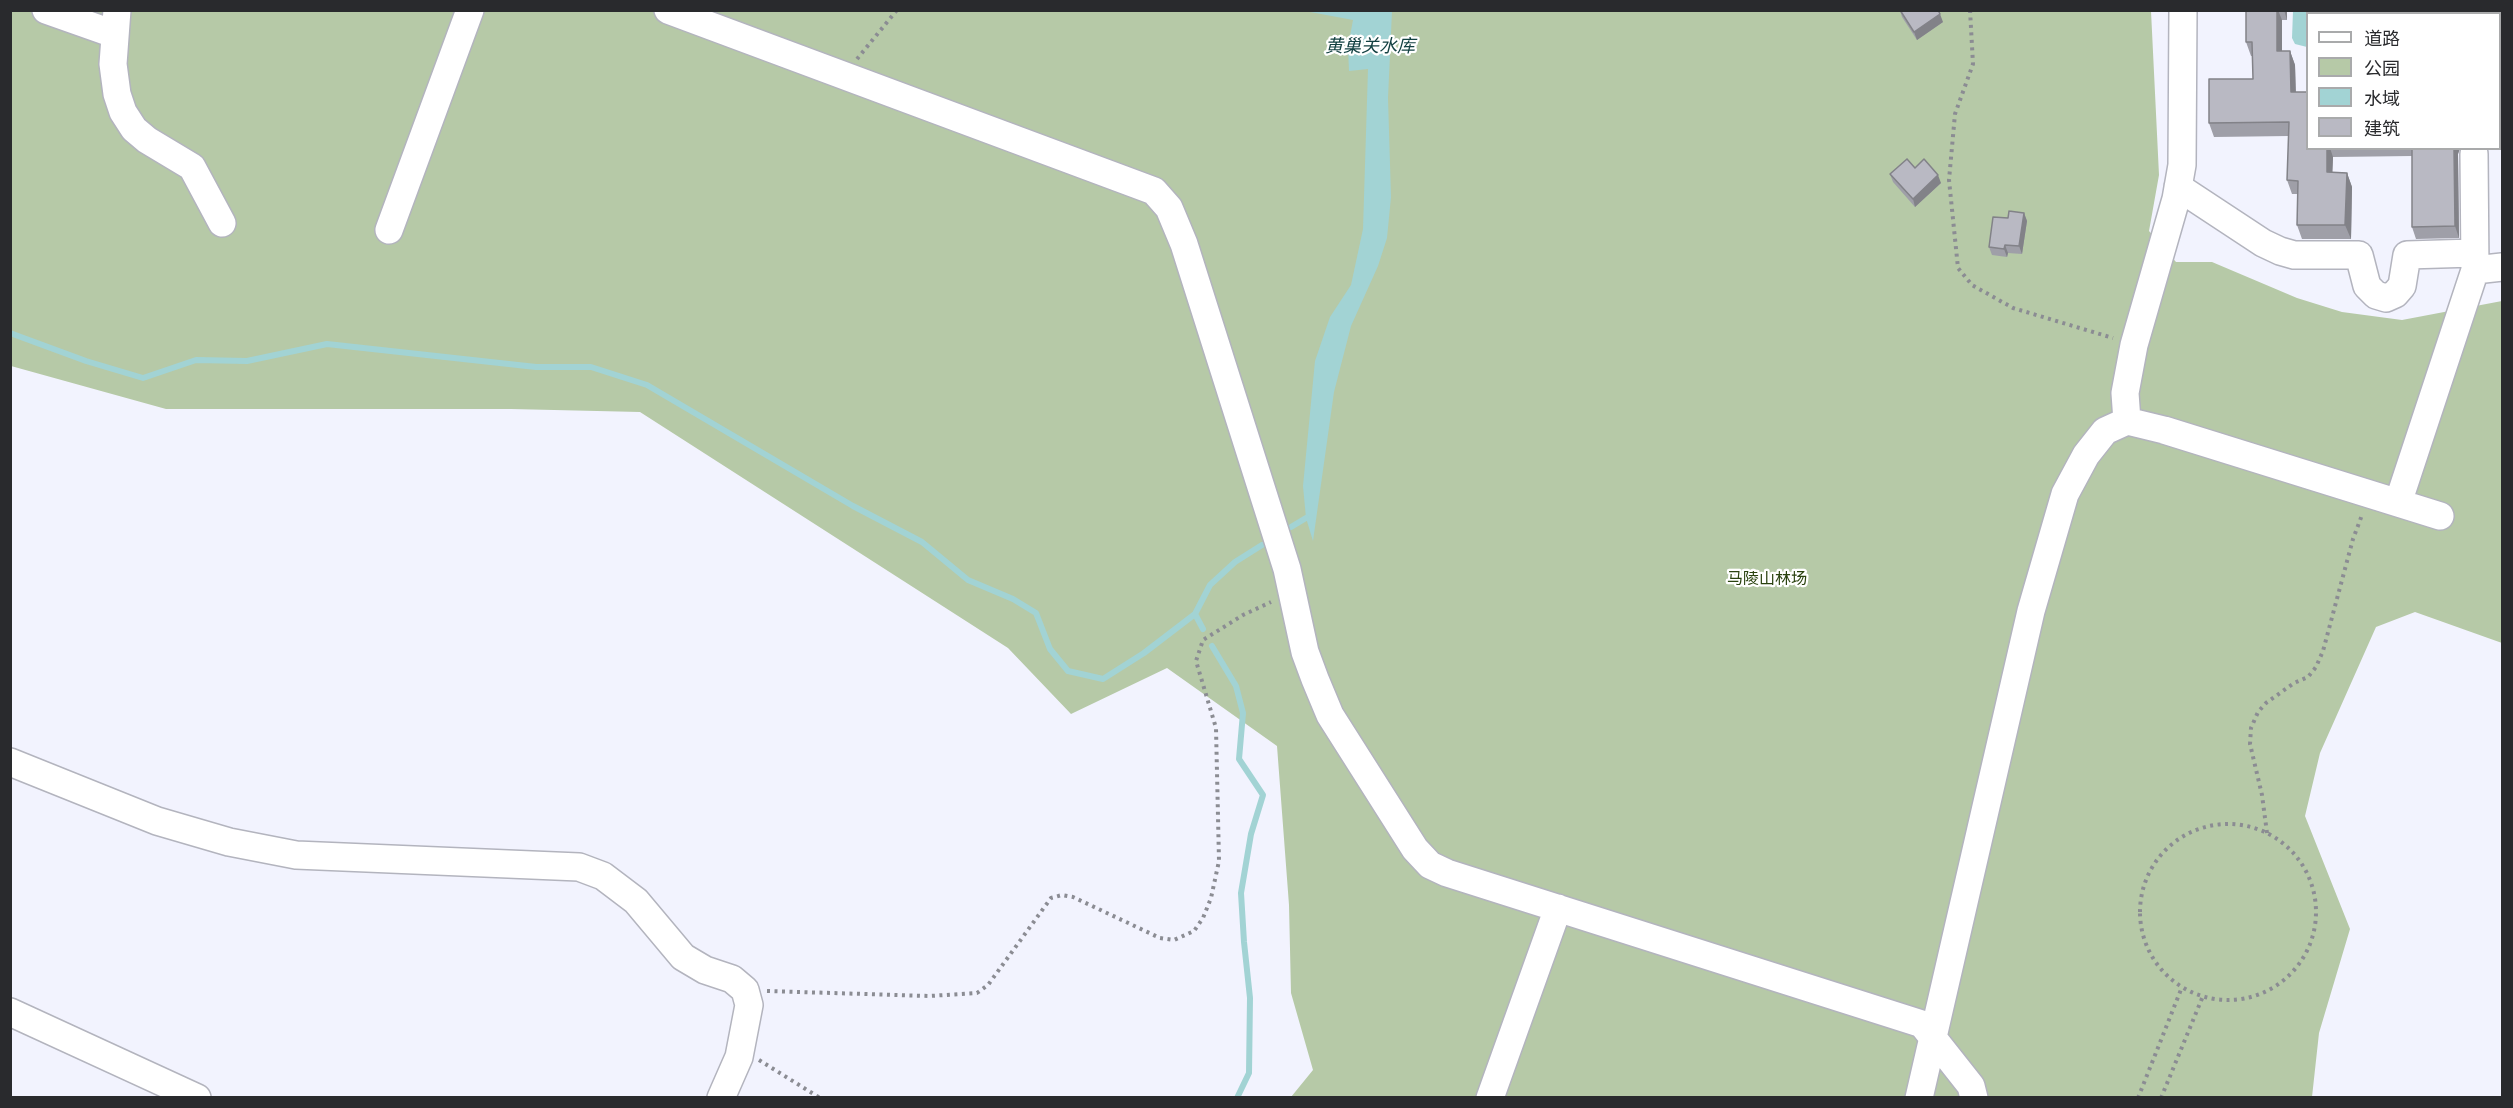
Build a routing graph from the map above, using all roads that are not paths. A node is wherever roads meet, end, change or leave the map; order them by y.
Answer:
1 (46, 10) edge
2 (470, 10) edge
3 (668, 10) edge
4 (2183, 10) edge
5 (116, 22) edge
6 (2474, 154) dead end
7 (2178, 187) junction
8 (222, 223) dead end
9 (389, 230) dead end
10 (2475, 262) junction
11 (2502, 267) edge
12 (2127, 422) junction
13 (2391, 500) junction
14 (2440, 516) dead end
15 (10, 762) edge
16 (1558, 908) junction
17 (10, 1012) edge
18 (1933, 1038) junction
19 (197, 1098) edge
20 (721, 1098) edge
21 (1490, 1098) edge
22 (1919, 1098) edge
23 (1974, 1098) edge

1 - 5 street
2 - 9 street
3 - 16 street
4 - 7 street
5 - 8 street
6 - 10 street
7 - 10 street
7 - 12 street
10 - 11 street
10 - 13 street
12 - 13 street
12 - 18 street
13 - 14 street
15 - 20 street
16 - 18 street
16 - 21 street
17 - 19 street
18 - 22 street
18 - 23 street

